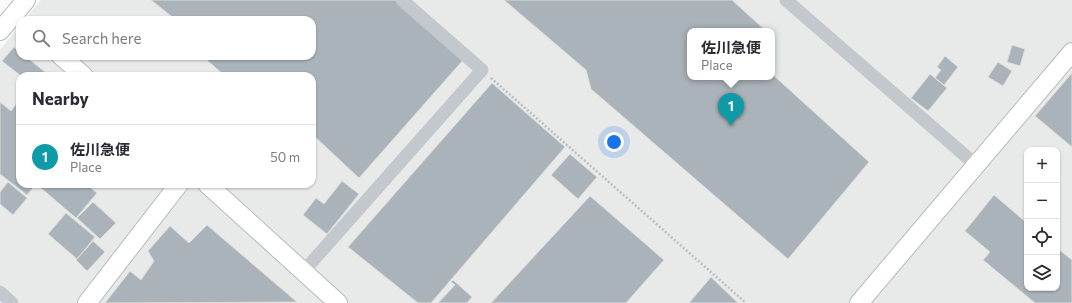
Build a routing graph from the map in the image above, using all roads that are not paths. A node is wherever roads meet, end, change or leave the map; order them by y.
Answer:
1 (26, 0) edge
2 (402, 0) edge
3 (786, 0) edge
4 (18, 16) edge
5 (16, 19) edge
6 (0, 31) edge
7 (1072, 52) edge
8 (66, 60) edge
9 (79, 72) edge
10 (976, 164) junction
11 (176, 188) edge
12 (211, 188) edge
13 (303, 272) junction
14 (0, 292) edge
15 (12, 303) edge
16 (87, 303) edge
17 (338, 303) edge
18 (859, 303) edge

1 - 4 street
2 - 13 street
3 - 10 street
5 - 6 street
7 - 10 street
8 - 9 street
10 - 18 street
11 - 16 street
12 - 13 street
13 - 17 street
14 - 15 street

